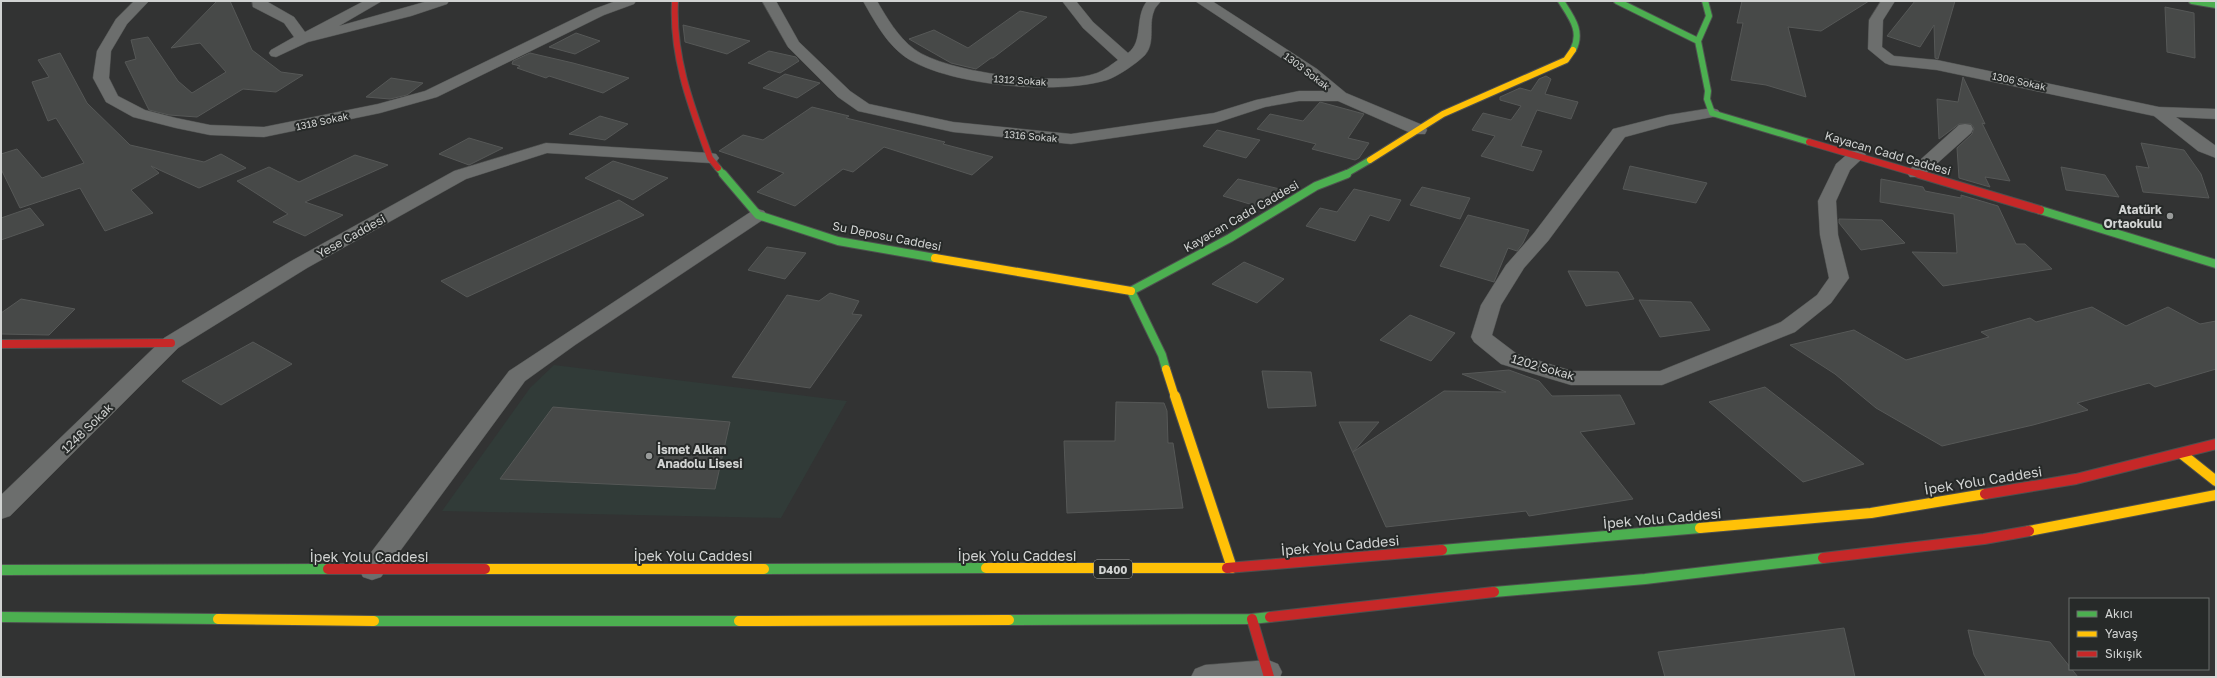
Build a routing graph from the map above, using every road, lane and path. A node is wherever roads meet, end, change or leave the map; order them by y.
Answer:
1 (142, 1) edge
2 (259, 1) edge
3 (375, 1) edge
4 (442, 1) edge
5 (629, 1) edge
6 (675, 1) edge
7 (769, 1) edge
8 (870, 1) edge
9 (1069, 1) edge
10 (1154, 1) edge
11 (1202, 1) edge
12 (1561, 1) edge
13 (1616, 1) edge
14 (1704, 1) edge
15 (1888, 1) edge
16 (2192, 1) edge
17 (2216, 5) edge
18 (303, 39) junction
19 (1698, 41) junction
20 (276, 53) dead end
21 (1127, 60) junction
22 (1340, 96) junction
23 (2159, 112) junction
24 (1712, 113) junction
25 (2216, 114) edge
26 (1965, 128) dead end
27 (1418, 130) junction
28 (2216, 153) edge
29 (1858, 155) junction
30 (710, 158) junction
31 (1916, 173) junction
32 (758, 215) junction
33 (2216, 264) edge
34 (1130, 291) junction
35 (171, 343) junction
36 (1, 344) edge
37 (2216, 444) edge
38 (2182, 454) junction
39 (2216, 481) edge
40 (2216, 495) edge
41 (1, 510) edge
42 (1232, 568) junction
43 (1, 570) edge
44 (372, 570) junction
45 (1, 617) edge
46 (1252, 620) junction
47 (1269, 674) edge
48 (1206, 677) edge

1 - 5 street, 1318 Sokak
2 - 18 street
3 - 18 street
4 - 18 street
6 - 30 main road
7 - 22 street, 1316 Sokak
8 - 21 street, 1312 Sokak
9 - 21 street
10 - 21 street, 1312 Sokak
11 - 22 street, 1303 Sokak
12 - 27 main road, Kayacan Cadd Caddesi
13 - 19 main road
14 - 19 main road
15 - 23 street, 1306 Sokak
16 - 17 main road
18 - 20 street
19 - 24 main road
22 - 27 street, 1303 Sokak
23 - 25 street, 1306 Sokak
23 - 28 street
24 - 29 main road, Kayacan Cadd Caddesi
24 - 29 street, 1202 Sokak
26 - 31 street
27 - 34 main road, Kayacan Cadd Caddesi
29 - 31 main road, Kayacan Cadd Caddesi
30 - 32 main road
30 - 35 street, Yese Caddesi
31 - 33 main road, Kayacan Cadd Caddesi
32 - 34 main road, Su Deposu Caddesi
32 - 44 street
34 - 42 main road
35 - 36 main road
35 - 41 street, 1248 Sokak
37 - 38 main road, İpek Yolu Caddesi / D400
38 - 39 main road
38 - 42 main road, İpek Yolu Caddesi / D400
40 - 46 main road
42 - 44 main road, İpek Yolu Caddesi / D400
43 - 44 main road, İpek Yolu Caddesi / D400
45 - 46 main road
46 - 47 main road
47 - 48 street

